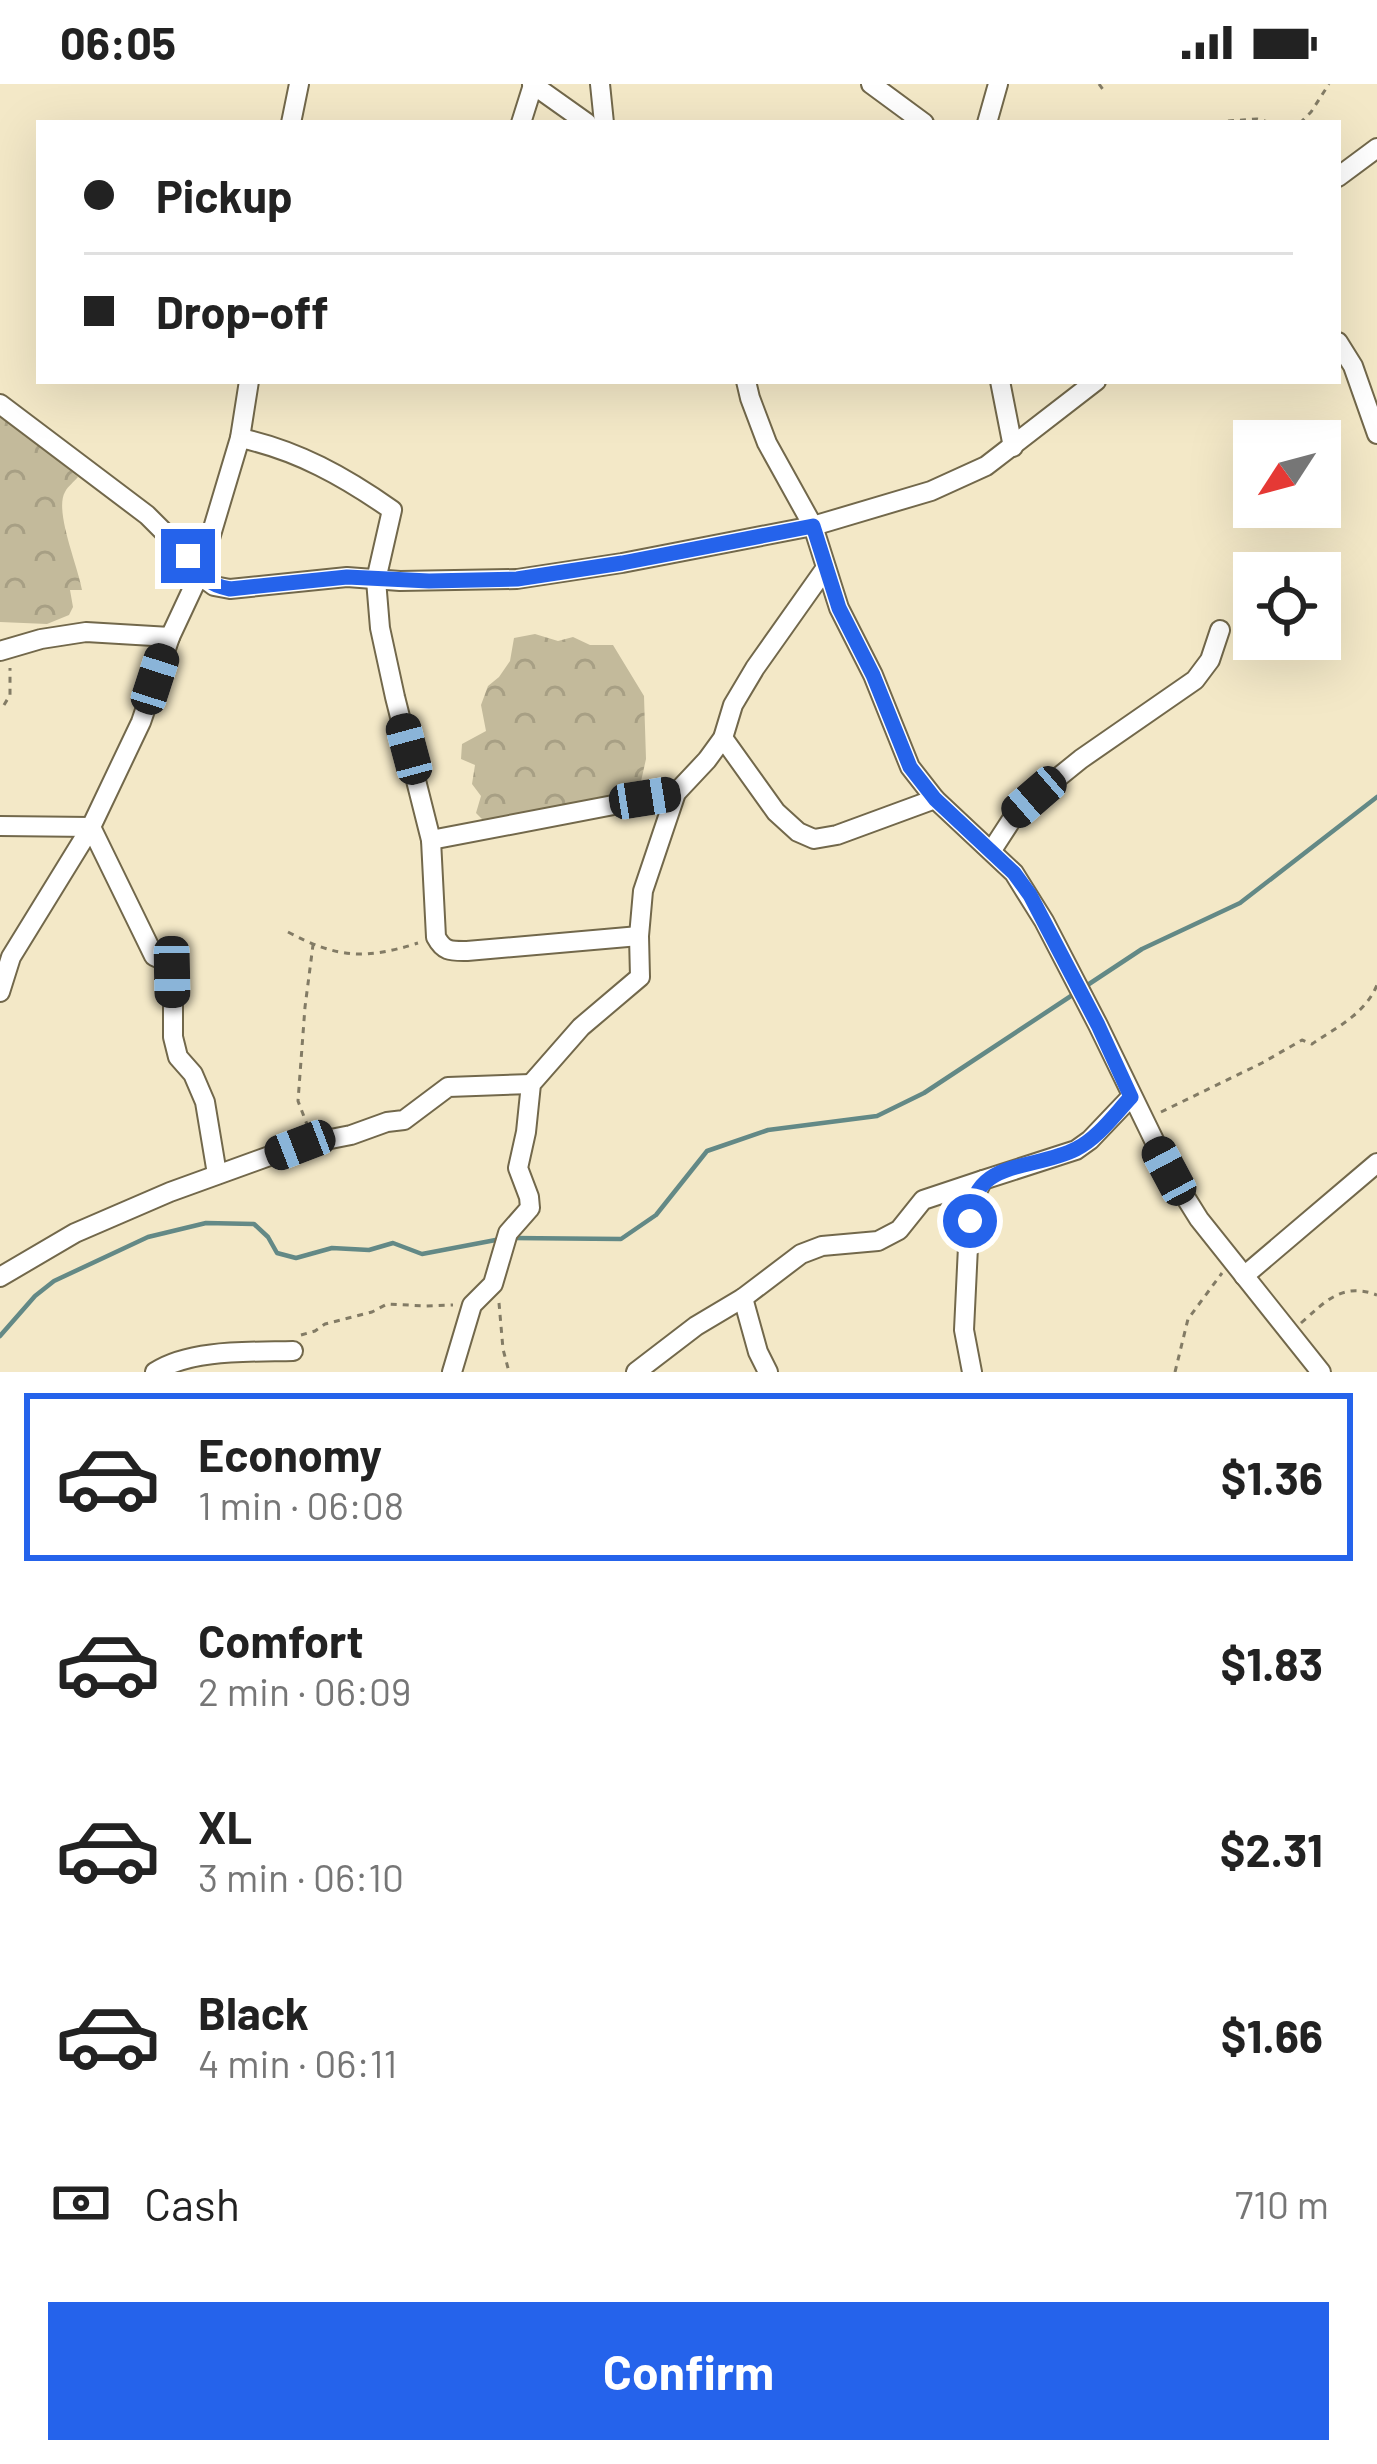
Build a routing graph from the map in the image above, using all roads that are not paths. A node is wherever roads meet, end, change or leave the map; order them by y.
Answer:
1 (299, 84) edge
2 (533, 84) edge
3 (623, 84) edge
4 (871, 84) edge
5 (998, 84) edge
6 (600, 88) edge
7 (292, 120) edge
8 (522, 120) edge
9 (583, 120) edge
10 (604, 120) edge
11 (920, 120) edge
12 (987, 120) edge
13 (1377, 148) edge
14 (1341, 175) edge
15 (1341, 347) edge
16 (249, 384) edge
17 (747, 384) edge
18 (1001, 384) edge
19 (1092, 384) edge
20 (0, 404) edge
21 (1377, 434) edge
22 (240, 438) junction
23 (1013, 447) junction
24 (813, 526) junction
25 (825, 569) junction
26 (199, 574) junction
27 (376, 580) junction
28 (1220, 630) dead end
29 (170, 637) junction
30 (5, 650) edge
31 (722, 738) junction
32 (676, 793) junction
33 (935, 799) junction
34 (0, 826) edge
35 (91, 827) junction
36 (431, 840) junction
37 (992, 850) junction
38 (639, 936) junction
39 (0, 992) edge
40 (531, 1084) junction
41 (1131, 1097) junction
42 (1377, 1162) edge
43 (217, 1174) junction
44 (983, 1180) junction
45 (1238, 1268) junction
46 (0, 1277) edge
47 (743, 1298) junction
48 (292, 1351) road end
49 (155, 1372) edge
50 (452, 1372) edge
51 (636, 1372) edge
52 (768, 1372) edge
53 (972, 1372) edge
54 (1321, 1372) edge

1 - 7 street
2 - 8 street
2 - 9 street
3 - 6 street
4 - 11 street
5 - 12 street
6 - 10 street
13 - 14 street
15 - 21 street
16 - 22 street
17 - 24 street
18 - 23 street
19 - 23 street
20 - 26 street
22 - 26 street
22 - 27 street
23 - 24 street
24 - 25 street
24 - 27 street
25 - 31 street
25 - 33 street
26 - 27 street
26 - 29 street
27 - 36 street
28 - 37 street
29 - 30 street
29 - 35 street
31 - 32 street
31 - 33 street
32 - 36 street
32 - 38 street
33 - 37 street
34 - 35 street
35 - 39 street
35 - 43 street
36 - 38 street
37 - 41 street
38 - 40 street
40 - 43 street
40 - 50 street
41 - 44 street
41 - 45 street
42 - 45 street
43 - 46 street
44 - 47 street
44 - 53 street
45 - 54 street
47 - 51 street
47 - 52 street
48 - 49 street

